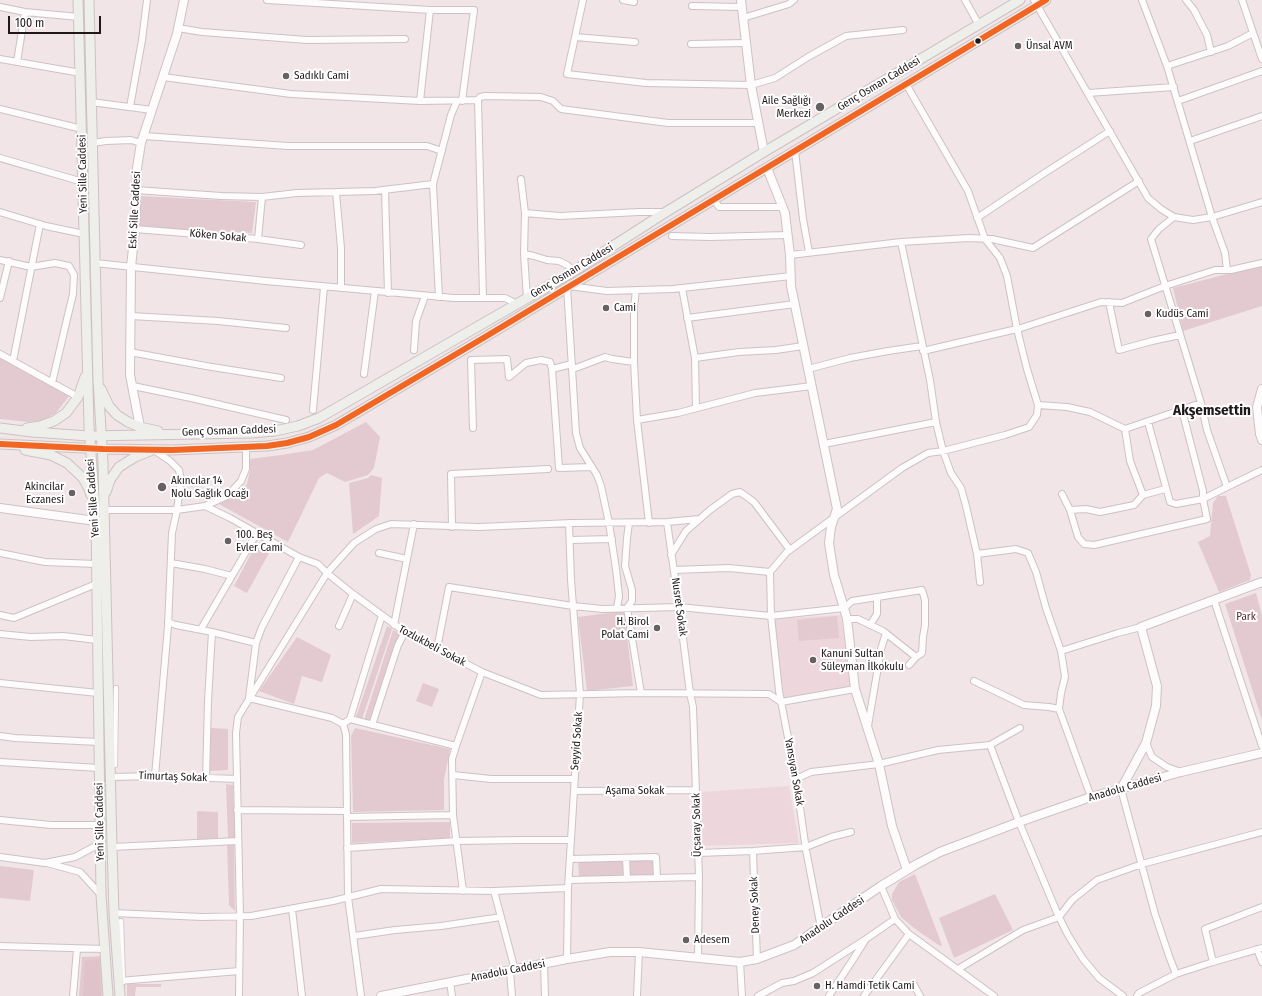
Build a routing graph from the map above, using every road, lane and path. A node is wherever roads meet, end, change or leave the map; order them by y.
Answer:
1 (78, 0) edge
2 (89, 0) edge
3 (147, 0) edge
4 (184, 0) edge
5 (267, 0) edge
6 (391, 0) edge
7 (583, 0) edge
8 (623, 0) edge
9 (794, 0) edge
10 (965, 0) edge
11 (1020, 0) edge
12 (1046, 0) edge
13 (1186, 0) edge
14 (1242, 0) edge
15 (1143, 1) edge
16 (634, 2) dead end
17 (741, 3) edge
18 (1035, 3) edge
19 (692, 6) dead end
20 (0, 7) edge
21 (390, 7) junction
22 (430, 10) junction
23 (25, 12) junction
24 (79, 17) junction
25 (743, 18) junction
26 (979, 25) junction
27 (178, 28) junction
28 (903, 30) dead end
29 (1253, 33) junction
30 (575, 37) junction
31 (405, 39) dead end
32 (635, 42) dead end
33 (745, 43) junction
34 (691, 44) dead end
35 (1211, 52) junction
36 (0, 59) edge
37 (1262, 59) edge
38 (18, 62) junction
39 (1167, 66) junction
40 (1262, 71) edge
41 (81, 73) junction
42 (163, 77) junction
43 (906, 84) junction
44 (751, 85) junction
45 (1174, 87) junction
46 (1088, 94) junction
47 (478, 100) junction
48 (1178, 100) junction
49 (420, 101) junction
50 (460, 101) junction
51 (91, 102) junction
52 (130, 107) junction
53 (0, 109) edge
54 (152, 110) junction
55 (1262, 116) edge
56 (758, 123) junction
57 (82, 130) junction
58 (1110, 131) junction
59 (143, 139) junction
60 (1190, 141) junction
61 (92, 143) junction
62 (442, 151) junction
63 (795, 151) junction
64 (764, 152) junction
65 (0, 158) edge
66 (767, 168) junction
67 (521, 179) dead end
68 (1139, 181) junction
69 (83, 182) junction
70 (434, 184) junction
71 (136, 190) junction
72 (385, 190) junction
73 (336, 192) junction
74 (262, 197) junction
75 (714, 200) junction
76 (1262, 202) edge
77 (783, 207) junction
78 (0, 212) edge
79 (666, 212) junction
80 (525, 213) junction
81 (1174, 217) junction
82 (1212, 217) junction
83 (978, 218) junction
84 (40, 224) junction
85 (135, 229) junction
86 (84, 234) junction
87 (788, 235) junction
88 (672, 236) dead end
89 (258, 239) junction
90 (985, 239) junction
91 (901, 242) junction
92 (301, 245) dead end
93 (809, 252) junction
94 (524, 254) junction
95 (790, 255) junction
96 (0, 260) edge
97 (9, 261) junction
98 (95, 263) junction
99 (1262, 263) edge
100 (31, 266) junction
101 (132, 267) junction
102 (1227, 270) junction
103 (574, 271) junction
104 (791, 276) junction
105 (1165, 286) junction
106 (324, 287) junction
107 (568, 287) junction
108 (341, 288) junction
109 (682, 288) junction
110 (636, 290) junction
111 (375, 291) junction
112 (388, 293) junction
113 (425, 296) junction
114 (439, 297) junction
115 (483, 297) junction
116 (0, 298) edge
117 (527, 298) junction
118 (1109, 302) junction
119 (517, 304) junction
120 (795, 304) junction
121 (131, 316) junction
122 (687, 318) junction
123 (286, 328) dead end
124 (1017, 329) junction
125 (1180, 335) junction
126 (803, 346) junction
127 (923, 349) junction
128 (414, 350) dead end
129 (130, 352) junction
130 (0, 354) edge
131 (695, 358) junction
132 (13, 361) junction
133 (634, 362) junction
134 (572, 367) junction
135 (552, 369) junction
136 (808, 369) junction
137 (87, 370) junction
138 (364, 374) dead end
139 (281, 378) dead end
140 (98, 380) junction
141 (52, 383) junction
142 (133, 386) junction
143 (812, 386) junction
144 (1262, 389) edge
145 (78, 397) junction
146 (1201, 404) junction
147 (1038, 405) junction
148 (696, 408) junction
149 (313, 410) dead end
150 (1182, 410) junction
151 (286, 420) dead end
152 (637, 420) junction
153 (936, 422) junction
154 (1148, 422) junction
155 (140, 427) junction
156 (0, 428) edge
157 (473, 428) dead end
158 (10, 429) junction
159 (1125, 429) junction
160 (172, 434) junction
161 (89, 436) junction
162 (102, 436) junction
163 (1262, 440) edge
164 (0, 444) edge
165 (824, 444) junction
166 (246, 447) junction
167 (90, 448) junction
168 (103, 449) junction
169 (153, 449) junction
170 (943, 451) junction
171 (592, 467) junction
172 (548, 469) dead end
173 (1262, 470) edge
174 (1227, 487) junction
175 (1166, 489) junction
176 (1062, 494) dead end
177 (1143, 495) junction
178 (104, 499) junction
179 (1203, 499) junction
180 (95, 504) junction
181 (205, 506) junction
182 (0, 508) edge
183 (105, 510) junction
184 (177, 510) junction
185 (1070, 510) junction
186 (834, 518) junction
187 (699, 519) junction
188 (96, 521) junction
189 (667, 522) junction
190 (569, 523) junction
191 (609, 523) junction
192 (629, 523) junction
193 (650, 523) junction
194 (414, 524) junction
195 (452, 527) junction
196 (257, 533) junction
197 (612, 539) junction
198 (570, 540) junction
199 (790, 550) junction
200 (0, 552) edge
201 (379, 553) dead end
202 (977, 554) junction
203 (671, 555) junction
204 (299, 557) junction
205 (407, 559) junction
206 (171, 563) junction
207 (96, 564) junction
208 (674, 570) junction
209 (770, 572) junction
210 (327, 573) junction
211 (232, 576) junction
212 (980, 582) dead end
213 (1262, 582) edge
214 (95, 587) junction
215 (353, 594) junction
216 (877, 597) junction
217 (1214, 600) junction
218 (573, 606) junction
219 (679, 607) junction
220 (617, 608) junction
221 (627, 608) junction
222 (844, 608) junction
223 (0, 615) edge
224 (382, 615) junction
225 (771, 616) junction
226 (847, 619) junction
227 (168, 622) junction
228 (394, 625) junction
229 (870, 625) junction
230 (340, 626) dead end
231 (1141, 627) junction
232 (201, 629) junction
233 (212, 632) junction
234 (405, 632) junction
235 (886, 633) junction
236 (0, 634) edge
237 (95, 640) junction
238 (256, 643) junction
239 (437, 649) junction
240 (1061, 651) junction
241 (916, 657) junction
242 (909, 665) dead end
243 (482, 672) junction
244 (974, 682) dead end
245 (0, 683) edge
246 (116, 688) dead end
247 (856, 689) junction
248 (98, 693) junction
249 (641, 693) junction
250 (690, 693) junction
251 (580, 694) junction
252 (249, 698) junction
253 (781, 702) junction
254 (1059, 709) junction
255 (350, 718) junction
256 (343, 724) junction
257 (372, 725) junction
258 (868, 726) junction
259 (1020, 728) dead end
260 (0, 736) edge
261 (99, 742) junction
262 (1146, 743) junction
263 (990, 745) junction
264 (456, 746) junction
265 (1262, 746) edge
266 (1262, 753) edge
267 (0, 762) edge
268 (879, 764) junction
269 (115, 765) dead end
270 (99, 768) junction
271 (1182, 772) junction
272 (453, 775) junction
273 (110, 776) junction
274 (155, 776) junction
275 (206, 778) junction
276 (237, 779) junction
277 (574, 779) junction
278 (796, 779) junction
279 (1121, 789) junction
280 (696, 790) junction
281 (574, 791) junction
282 (1091, 797) junction
283 (237, 810) junction
284 (347, 814) junction
285 (453, 815) junction
286 (0, 820) edge
287 (1019, 822) junction
288 (101, 825) junction
289 (851, 832) dead end
290 (1262, 832) edge
291 (571, 840) junction
292 (238, 841) junction
293 (457, 841) junction
294 (98, 842) junction
295 (112, 847) junction
296 (806, 847) junction
297 (347, 848) junction
298 (753, 851) junction
299 (698, 853) junction
300 (0, 857) edge
301 (626, 858) junction
302 (570, 859) junction
303 (45, 863) junction
304 (1142, 864) junction
305 (907, 870) junction
306 (699, 877) junction
307 (657, 878) junction
308 (627, 879) junction
309 (569, 880) junction
310 (881, 886) junction
311 (568, 888) junction
312 (463, 891) junction
313 (494, 891) junction
314 (101, 895) junction
315 (348, 897) junction
316 (1262, 908) edge
317 (292, 909) junction
318 (114, 913) junction
319 (240, 916) junction
320 (501, 917) junction
321 (1059, 917) junction
322 (895, 919) junction
323 (120, 921) dead end
324 (821, 928) junction
325 (909, 934) junction
326 (354, 936) junction
327 (866, 939) junction
328 (0, 946) edge
329 (1260, 948) edge
330 (77, 949) junction
331 (105, 949) junction
332 (639, 952) junction
333 (698, 958) junction
334 (567, 959) junction
335 (757, 959) junction
336 (740, 962) junction
337 (1213, 962) junction
338 (1262, 962) edge
339 (544, 964) junction
340 (958, 969) junction
341 (512, 970) junction
342 (239, 971) junction
343 (1176, 974) junction
344 (119, 981) junction
345 (450, 982) junction
346 (914, 985) dead end
347 (401, 994) edge
348 (990, 995) edge
349 (73, 996) edge
350 (108, 996) edge
351 (120, 996) edge
352 (124, 996) edge
353 (239, 996) edge
354 (302, 996) edge
355 (361, 996) edge
356 (381, 996) edge
357 (452, 996) edge
358 (512, 996) edge
359 (545, 996) edge
360 (637, 996) edge
361 (742, 996) edge
362 (758, 996) edge
363 (829, 996) edge
364 (864, 996) edge
365 (920, 996) edge
366 (1123, 996) edge
367 (1137, 996) edge

1 - 24 main road, Yeni Sille Caddesi
2 - 51 main road, Yeni Sille Caddesi
3 - 52 street
4 - 27 street, Eski Sille Caddesi
5 - 21 street
6 - 21 street
7 - 30 street
8 - 16 street
9 - 25 street
10 - 26 street
11 - 26 main road, Genç Osman Caddesi
12 - 18 main road, Genç Osman Caddesi
13 - 35 street
14 - 29 street
15 - 39 street
17 - 19 street
17 - 25 street
18 - 43 main road, Genç Osman Caddesi
18 - 46 street
20 - 23 street
21 - 22 street
22 - 49 street
22 - 50 street
23 - 24 street
23 - 38 street
24 - 41 main road, Yeni Sille Caddesi
25 - 33 street
26 - 64 main road, Genç Osman Caddesi
27 - 31 street
27 - 42 street, Eski Sille Caddesi
28 - 44 street
29 - 35 street
29 - 37 street
30 - 32 street
30 - 44 street
33 - 34 street
33 - 44 street
35 - 39 street
36 - 38 street
38 - 41 street
39 - 45 street
40 - 48 street
41 - 57 main road, Yeni Sille Caddesi
42 - 49 street
42 - 54 street, Eski Sille Caddesi
43 - 63 main road, Genç Osman Caddesi
43 - 83 street
44 - 56 street
45 - 46 street
45 - 48 street
46 - 58 street
47 - 50 street
47 - 56 street
47 - 115 street
48 - 60 street
49 - 50 street
50 - 62 street
51 - 52 street
51 - 61 main road, Yeni Sille Caddesi
52 - 54 street
53 - 57 street
54 - 59 street, Eski Sille Caddesi
55 - 60 street
56 - 64 street
57 - 69 main road, Yeni Sille Caddesi
58 - 68 street
58 - 83 street
59 - 61 street
59 - 62 street
59 - 71 street, Eski Sille Caddesi
60 - 82 street
61 - 98 main road, Yeni Sille Caddesi
62 - 70 street
63 - 66 main road, Genç Osman Caddesi
63 - 93 street
64 - 79 main road, Genç Osman Caddesi
65 - 69 street
66 - 75 main road, Genç Osman Caddesi
66 - 77 street
67 - 80 street
68 - 81 street
68 - 90 street
69 - 86 main road, Yeni Sille Caddesi
70 - 72 street
70 - 114 street
71 - 74 street
71 - 85 street, Eski Sille Caddesi
72 - 73 street
72 - 112 street
73 - 74 street
73 - 108 street
74 - 89 street
75 - 77 street
75 - 107 main road, Genç Osman Caddesi
76 - 82 street
77 - 87 street
78 - 84 street
79 - 80 street
79 - 103 main road, Genç Osman Caddesi
80 - 94 street
81 - 82 street
81 - 105 street
82 - 102 street
83 - 90 street
84 - 86 street
84 - 100 street
85 - 89 street, Köken Sokak
85 - 101 street, Eski Sille Caddesi
86 - 137 main road, Yeni Sille Caddesi
87 - 88 street
87 - 95 street
89 - 92 street, Köken Sokak
90 - 91 street
90 - 124 street
91 - 93 street
91 - 127 street
93 - 95 street
94 - 103 street
94 - 117 street
95 - 104 street
96 - 97 street
97 - 100 street
97 - 116 street
98 - 101 street
98 - 140 main road, Yeni Sille Caddesi
99 - 102 street
100 - 132 street
100 - 141 street
101 - 106 street
101 - 121 street, Eski Sille Caddesi
102 - 105 street
103 - 117 main road, Genç Osman Caddesi
104 - 109 street
104 - 120 street
105 - 118 street
105 - 125 street
106 - 108 street
106 - 149 street
107 - 110 street
107 - 134 street
107 - 166 main road, Genç Osman Caddesi
108 - 111 street
109 - 110 street
109 - 122 street
110 - 133 street
111 - 112 street
111 - 138 street
112 - 113 street
113 - 114 street
113 - 128 street
114 - 115 street
115 - 119 street
117 - 119 main road, Genç Osman Caddesi
118 - 124 street
118 - 125 street
119 - 160 main road, Genç Osman Caddesi
120 - 122 street
120 - 126 street
121 - 123 street
121 - 129 street, Eski Sille Caddesi
122 - 131 street
124 - 127 street
124 - 147 street
125 - 146 street
126 - 131 street
126 - 136 street
127 - 136 street
127 - 153 street
129 - 139 street
129 - 142 street, Eski Sille Caddesi
130 - 132 street
131 - 148 street
132 - 141 street
133 - 134 street
133 - 152 street
134 - 135 street
134 - 171 street
135 - 157 street
135 - 171 street
136 - 143 street
137 - 145 main road
137 - 161 main road, Yeni Sille Caddesi
140 - 155 main road
140 - 162 main road, Yeni Sille Caddesi
141 - 145 street
142 - 151 street
142 - 155 street, Eski Sille Caddesi
143 - 148 street
143 - 165 street
144 - 163 street
145 - 158 main road
146 - 150 street
146 - 174 street
147 - 159 street
147 - 170 street
148 - 152 street
150 - 154 street
150 - 179 street
152 - 193 street
153 - 165 street
153 - 170 street
154 - 159 street
154 - 175 street
155 - 160 main road
156 - 158 main road
158 - 161 main road, Genç Osman Caddesi
159 - 177 street
160 - 162 main road, Genç Osman Caddesi
161 - 162 main road, Genç Osman Caddesi
161 - 167 main road, Yeni Sille Caddesi
162 - 168 main road, Yeni Sille Caddesi
164 - 167 main road, Genç Osman Caddesi
164 - 180 main road
165 - 186 street
166 - 169 main road, Genç Osman Caddesi
166 - 181 street
167 - 168 main road, Genç Osman Caddesi
167 - 180 main road, Yeni Sille Caddesi
168 - 169 main road, Genç Osman Caddesi
168 - 178 main road, Yeni Sille Caddesi
169 - 178 main road
169 - 184 street
170 - 186 street
170 - 202 street
171 - 191 street
172 - 195 street
173 - 174 street
174 - 179 street
175 - 177 street
175 - 179 street
176 - 185 street
177 - 185 street
178 - 183 main road, Yeni Sille Caddesi
179 - 185 street
180 - 188 main road, Yeni Sille Caddesi
181 - 184 street
181 - 196 street, Tozlukbeli Sokak
182 - 188 street
183 - 184 street
183 - 273 main road, Yeni Sille Caddesi
184 - 206 street
186 - 199 street
186 - 222 street
187 - 189 street
187 - 199 street
187 - 203 street
188 - 207 main road, Yeni Sille Caddesi
189 - 193 street
189 - 203 street, Nusret Sokak
190 - 191 street
190 - 195 street
190 - 198 street, Seyyid Sokak
191 - 192 street
191 - 197 street
192 - 193 street
192 - 221 street
194 - 195 street
194 - 205 street
194 - 210 street
196 - 204 street, Tozlukbeli Sokak
196 - 211 street
197 - 198 street
197 - 220 street
198 - 218 street, Seyyid Sokak
199 - 209 street
200 - 207 street
201 - 205 street
202 - 212 street
202 - 240 street
203 - 208 street, Nusret Sokak
204 - 210 street, Tozlukbeli Sokak
204 - 238 street
205 - 228 street
206 - 211 street
206 - 227 street
207 - 214 main road, Yeni Sille Caddesi
208 - 209 street
208 - 219 street, Nusret Sokak
209 - 225 street, Yansıyan Sokak
210 - 215 street, Tozlukbeli Sokak
210 - 252 street
211 - 232 street
213 - 217 street
214 - 223 street
214 - 237 main road, Yeni Sille Caddesi
215 - 224 street, Tozlukbeli Sokak
215 - 230 street
216 - 222 street
216 - 229 street
216 - 241 street
217 - 231 street
217 - 265 street
218 - 220 street
218 - 239 street
218 - 251 street, Seyyid Sokak
219 - 221 street
219 - 225 street
219 - 250 street, Nusret Sokak
220 - 221 street
221 - 249 street
222 - 225 street
222 - 226 street
224 - 228 street, Tozlukbeli Sokak
224 - 255 street
225 - 253 street, Yansıyan Sokak
226 - 229 street
226 - 247 street
227 - 232 street
227 - 274 street
228 - 234 street, Tozlukbeli Sokak
229 - 235 street
231 - 240 street
231 - 262 street
232 - 233 street
233 - 238 street
233 - 275 street
234 - 239 street, Tozlukbeli Sokak
234 - 257 street
235 - 241 street
235 - 258 street
236 - 237 street
237 - 248 main road, Yeni Sille Caddesi
237 - 294 street
238 - 252 street
239 - 243 street, Tozlukbeli Sokak
240 - 254 street
241 - 242 street
243 - 251 street, Tozlukbeli Sokak
243 - 264 street
244 - 254 street
245 - 248 street
246 - 269 street
247 - 253 street
247 - 258 street
248 - 261 main road, Yeni Sille Caddesi
249 - 250 street, Tozlukbeli Sokak
249 - 251 street, Tozlukbeli Sokak
250 - 253 street, Tozlukbeli Sokak
250 - 280 street, Üçsaray Sokak
251 - 277 street, Seyyid Sokak
252 - 256 street
252 - 276 street
253 - 278 street, Yansıyan Sokak
254 - 282 street
255 - 256 street
255 - 257 street
256 - 284 street
257 - 264 street
258 - 268 street
259 - 263 street
260 - 261 street
261 - 270 main road, Yeni Sille Caddesi
262 - 271 street
262 - 279 street
263 - 268 street
263 - 287 street
264 - 272 street
266 - 271 street, Anadolu Caddesi
267 - 270 street
268 - 278 street
268 - 305 street
270 - 288 main road, Yeni Sille Caddesi
271 - 279 street, Anadolu Caddesi
272 - 277 street
272 - 285 street
273 - 274 street, Timurtaş Sokak
273 - 295 main road, Yeni Sille Caddesi
274 - 275 street, Timurtaş Sokak
275 - 276 street, Timurtaş Sokak
276 - 283 street
277 - 281 street, Seyyid Sokak
278 - 296 street, Yansıyan Sokak
279 - 282 street, Anadolu Caddesi
279 - 304 street
280 - 281 street, Aşama Sokak
280 - 299 street, Üçsaray Sokak
281 - 291 street, Seyyid Sokak
282 - 287 street, Anadolu Caddesi
283 - 284 street
283 - 292 street
284 - 285 street
284 - 297 street
285 - 293 street
286 - 288 street
287 - 305 street, Anadolu Caddesi
287 - 321 street
288 - 294 main road, Yeni Sille Caddesi
289 - 296 street
290 - 304 street
291 - 293 street
291 - 302 street, Seyyid Sokak
292 - 295 street
292 - 319 street
293 - 297 street
293 - 312 street
294 - 303 street
294 - 314 main road, Yeni Sille Caddesi
295 - 318 main road, Yeni Sille Caddesi
296 - 298 street
296 - 324 street, Yansıyan Sokak
297 - 315 street
298 - 299 street
298 - 335 street, Deney Sokak
299 - 306 street, Üçsaray Sokak
300 - 303 street
301 - 302 street
301 - 307 street
301 - 308 street
302 - 309 street, Seyyid Sokak
303 - 314 street
304 - 321 street
304 - 343 street
305 - 310 street, Anadolu Caddesi
306 - 307 street
306 - 333 street, Üçsaray Sokak
307 - 308 street
308 - 309 street
309 - 311 street, Seyyid Sokak
310 - 322 street
310 - 324 street, Anadolu Caddesi
311 - 313 street
311 - 334 street, Seyyid Sokak
312 - 313 street
312 - 315 street
313 - 320 street
314 - 331 main road, Yeni Sille Caddesi
315 - 317 street
315 - 326 street
316 - 337 street
317 - 319 street
317 - 354 street
318 - 319 street
318 - 344 main road, Yeni Sille Caddesi
319 - 342 street
320 - 326 street
320 - 341 street
321 - 340 street
321 - 366 street
322 - 325 street
322 - 327 street
323 - 352 street
324 - 335 street, Anadolu Caddesi
325 - 340 street
325 - 364 street
326 - 355 street
327 - 362 street
327 - 363 street
328 - 330 street
329 - 337 street
329 - 338 street
330 - 331 street
330 - 349 street
331 - 350 main road, Yeni Sille Caddesi
332 - 333 street, Anadolu Caddesi
332 - 334 street, Anadolu Caddesi
332 - 360 street
333 - 336 street, Anadolu Caddesi
334 - 339 street, Anadolu Caddesi
335 - 336 street, Anadolu Caddesi
336 - 361 street
337 - 343 street
339 - 341 street, Anadolu Caddesi
339 - 359 street
340 - 348 street
341 - 345 street, Anadolu Caddesi
341 - 358 street
342 - 344 street
342 - 353 street
343 - 367 street
344 - 351 main road, Yeni Sille Caddesi
345 - 347 street, Anadolu Caddesi
345 - 357 street
346 - 365 street
347 - 356 street, Anadolu Caddesi

